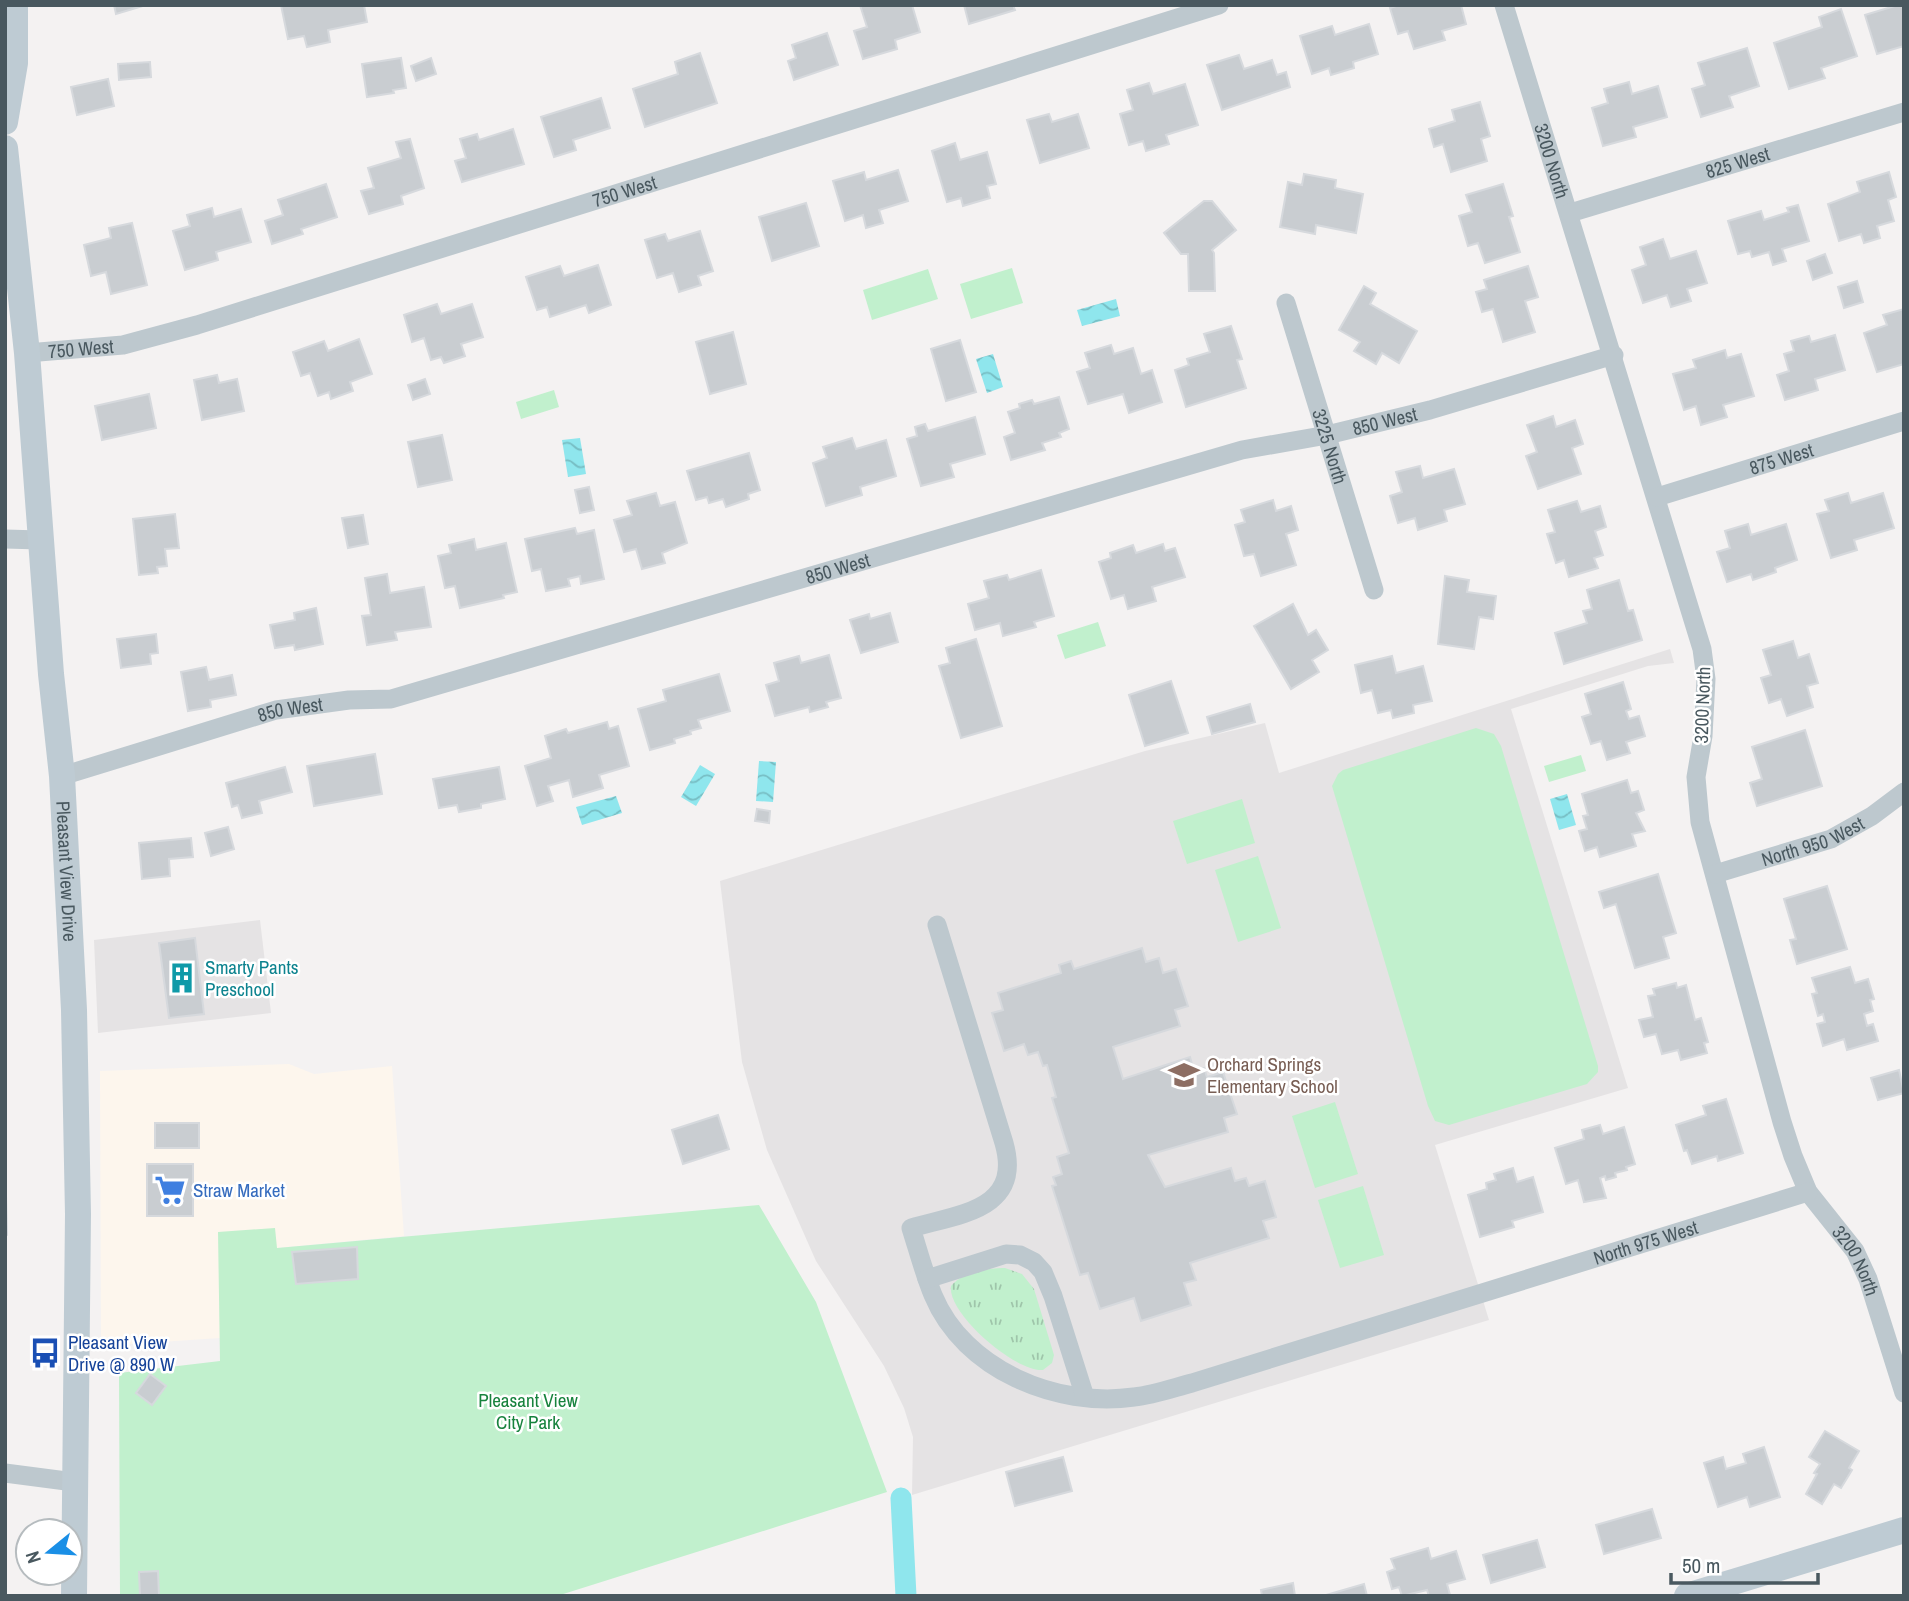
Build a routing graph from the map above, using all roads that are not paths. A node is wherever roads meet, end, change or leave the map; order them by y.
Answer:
1 (15, 5) edge
2 (1219, 5) edge
3 (1504, 5) edge
4 (1904, 112) edge
5 (5, 122) edge
6 (5, 148) edge
7 (1570, 213) junction
8 (1286, 303) dead end
9 (27, 353) junction
10 (1614, 355) junction
11 (1904, 421) edge
12 (1327, 435) junction
13 (1657, 497) junction
14 (5, 539) edge
15 (40, 540) junction
16 (1374, 590) dead end
17 (62, 776) junction
18 (1904, 792) edge
19 (1715, 874) junction
20 (937, 925) dead end
21 (1808, 1192) junction
22 (928, 1279) junction
23 (1904, 1393) edge
24 (1085, 1397) junction
25 (5, 1473) edge
26 (74, 1482) junction
27 (1904, 1530) edge
28 (74, 1596) edge
29 (1687, 1596) edge

1 - 5 main road
2 - 9 street, 750 West
3 - 7 street, 3200 North
4 - 7 street, 825 West
6 - 9 main road, Pleasant View Drive
7 - 10 street, 3200 North
8 - 12 street, 3225 North
9 - 15 main road, Pleasant View Drive
10 - 12 street, 850 West
10 - 13 street, 3200 North
11 - 13 street, 875 West
12 - 16 street, 3225 North
12 - 17 street, 850 West
13 - 19 street, 3200 North
14 - 15 street
15 - 17 main road, Pleasant View Drive
17 - 26 main road, Pleasant View Drive
18 - 19 street, North 950 West
19 - 21 street, 3200 North
20 - 22 street, North 975 West
21 - 23 street, 3200 North
21 - 24 street, North 975 West
22 - 24 street, North 975 West
22 - 24 street
25 - 26 street
26 - 28 main road, Pleasant View Drive
27 - 29 main road

